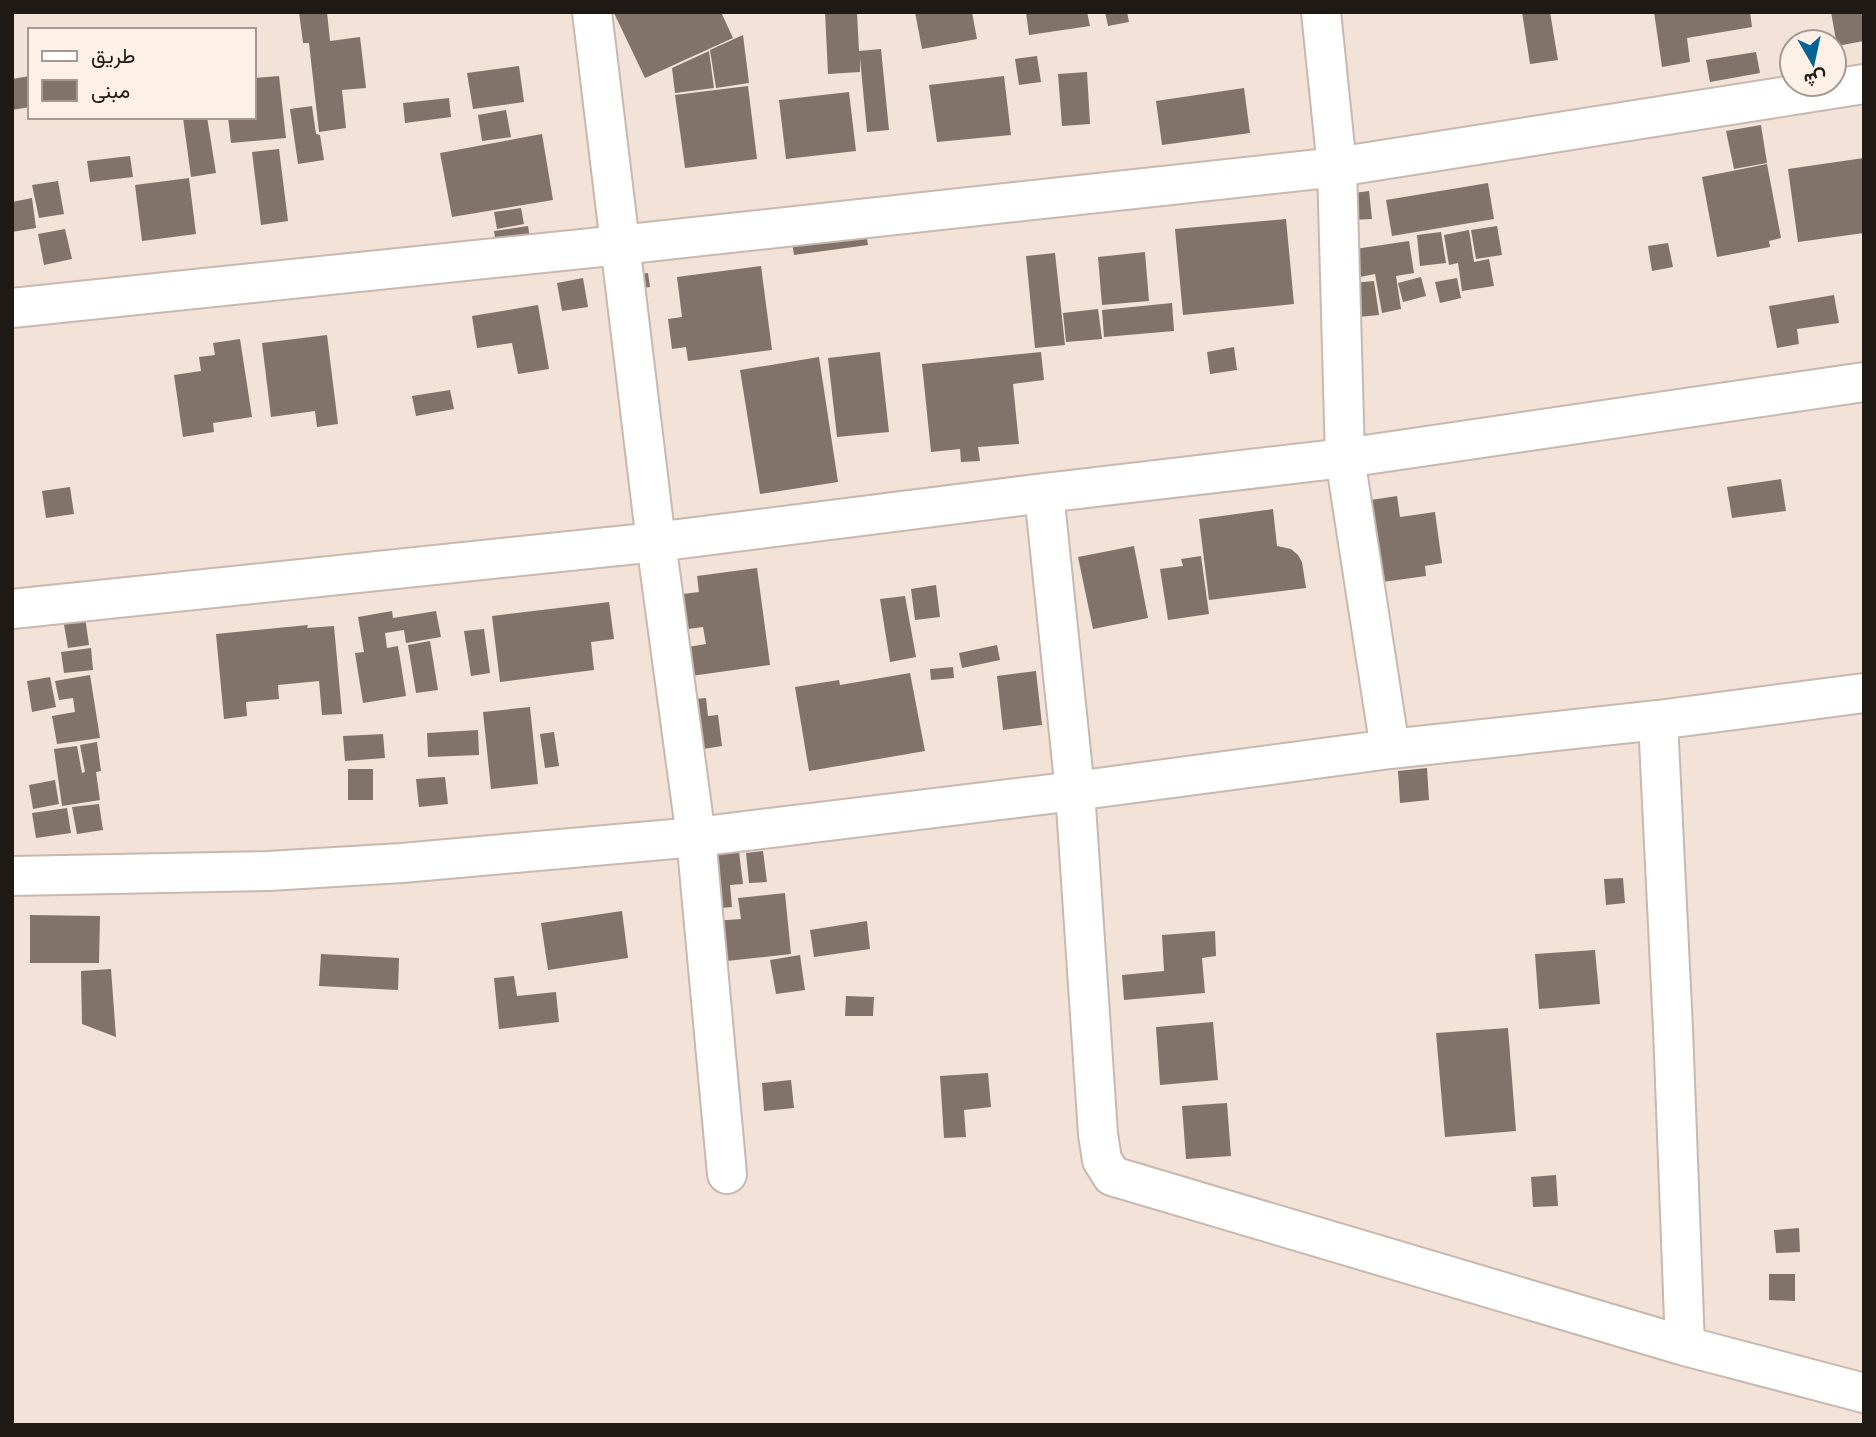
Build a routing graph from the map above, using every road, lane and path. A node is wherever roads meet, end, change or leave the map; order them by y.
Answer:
1 (592, 12) edge
2 (1321, 12) edge
3 (1864, 84) edge
4 (1337, 167) junction
5 (620, 245) junction
6 (12, 308) edge
7 (1864, 383) edge
8 (1345, 458) junction
9 (1044, 492) junction
10 (656, 542) junction
11 (12, 609) edge
12 (1864, 693) edge
13 (1658, 720) junction
14 (1390, 749) junction
15 (1075, 791) junction
16 (696, 837) junction
17 (12, 876) edge
18 (727, 1174) dead end
19 (1685, 1346) junction
20 (1864, 1393) edge

1 - 5 street
2 - 4 street
3 - 4 street
4 - 5 street
4 - 8 street
5 - 6 street
5 - 10 street
7 - 8 street
8 - 9 street
8 - 14 street
9 - 10 street
9 - 15 street
10 - 11 street
10 - 16 street
12 - 13 street
13 - 14 street
13 - 19 street
14 - 15 street
15 - 16 street
15 - 19 street
16 - 17 street
16 - 18 street
19 - 20 street

